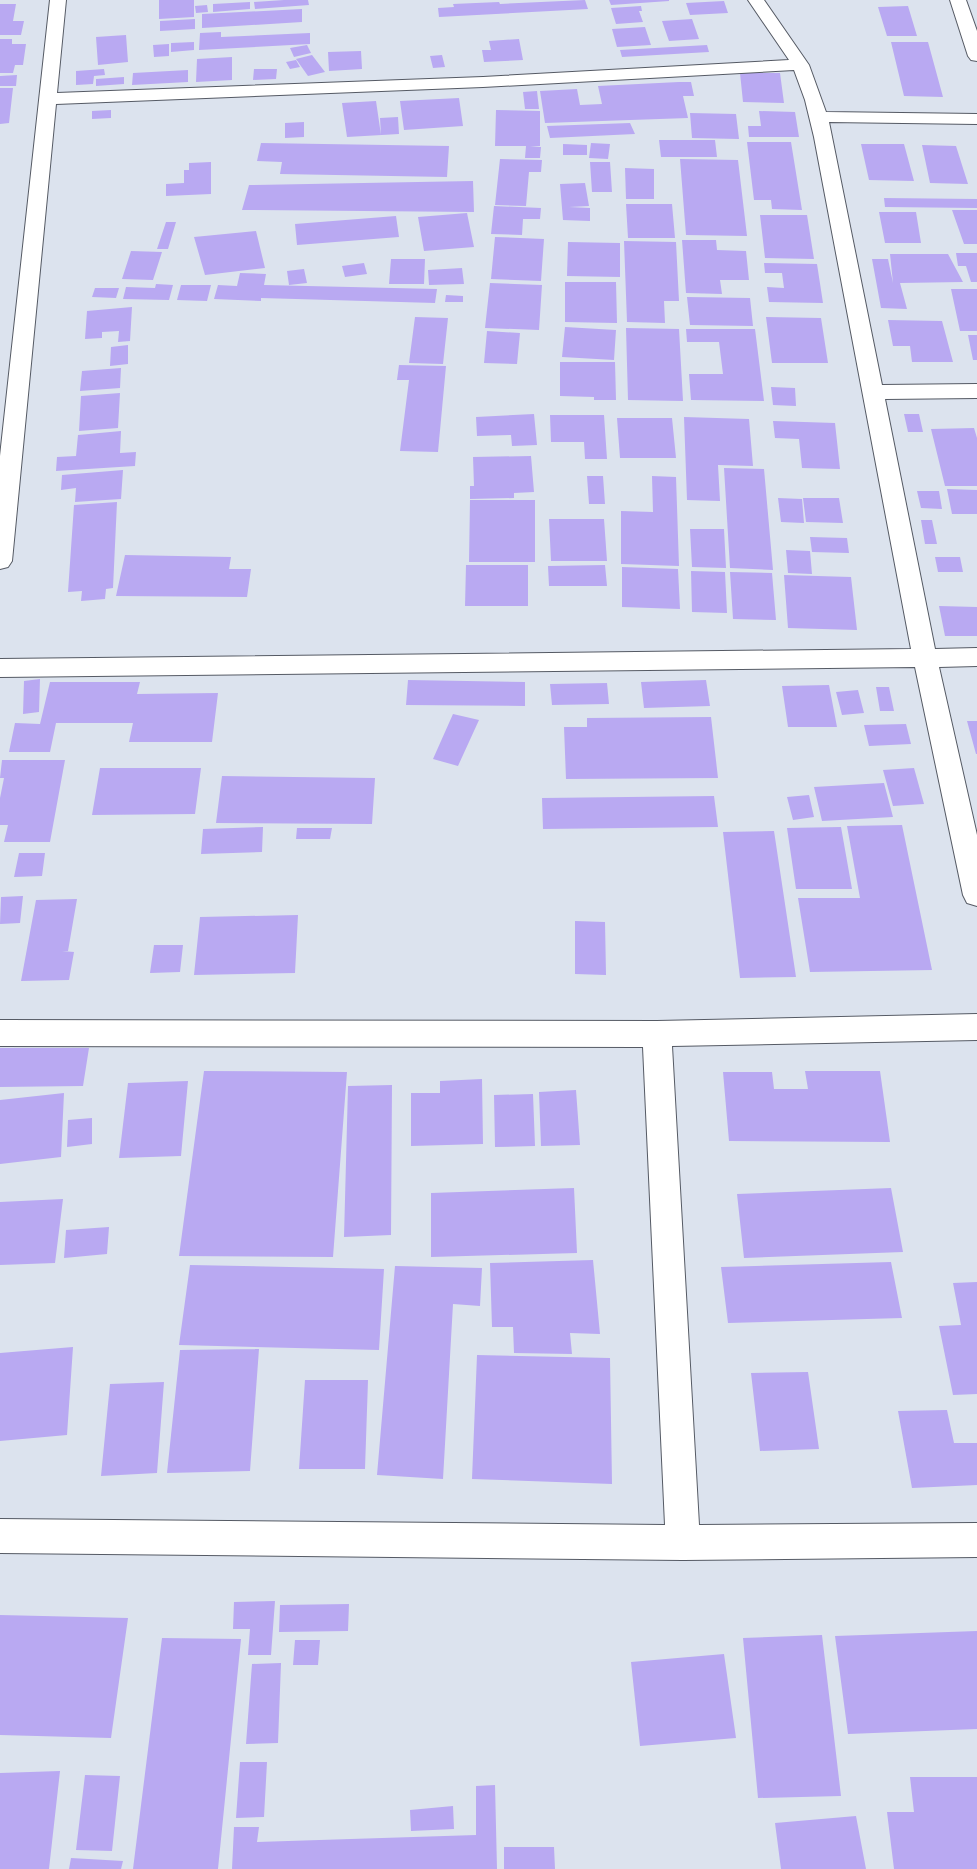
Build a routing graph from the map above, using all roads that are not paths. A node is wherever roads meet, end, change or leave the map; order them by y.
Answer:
1 (58, 0) edge
2 (756, 0) edge
3 (958, 0) edge
4 (977, 56) edge
5 (800, 65) junction
6 (48, 100) junction
7 (818, 117) junction
8 (977, 119) edge
9 (977, 391) edge
10 (873, 392) junction
11 (0, 561) edge
12 (977, 657) edge
13 (926, 658) junction
14 (0, 668) edge
15 (977, 895) edge
16 (977, 1027) edge
17 (0, 1033) edge
18 (657, 1034) junction
19 (0, 1536) edge
20 (977, 1540) edge
21 (683, 1543) junction

1 - 6 street
2 - 5 street
3 - 4 street
5 - 6 street
5 - 7 street
6 - 11 street
7 - 8 street
7 - 10 street
9 - 10 street
10 - 13 street
12 - 13 street
13 - 14 street
13 - 15 street
16 - 18 street
17 - 18 street
18 - 21 street
19 - 21 street
20 - 21 street

